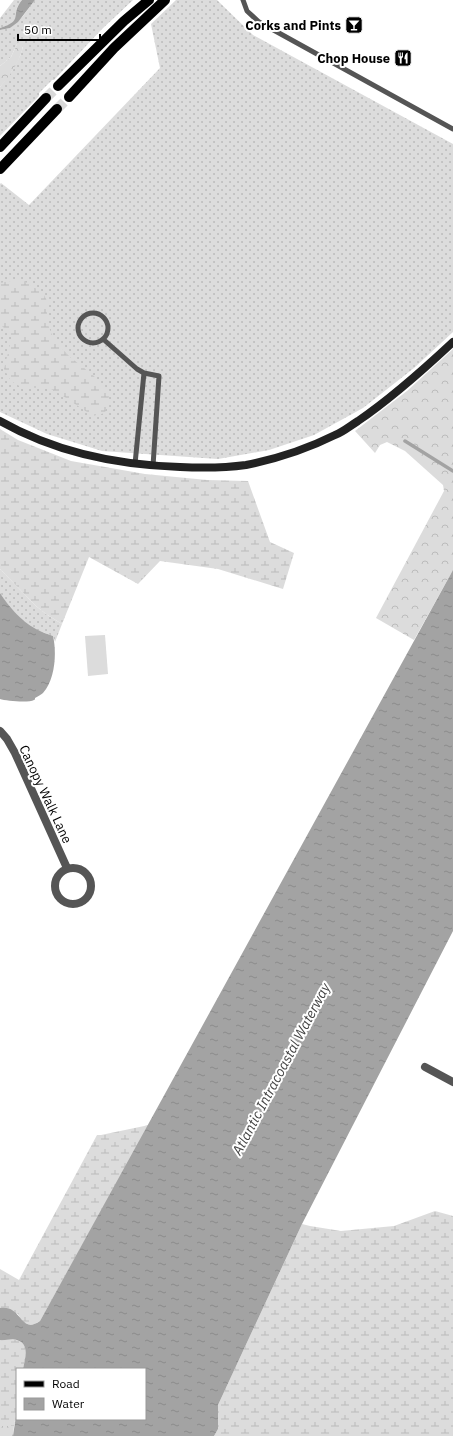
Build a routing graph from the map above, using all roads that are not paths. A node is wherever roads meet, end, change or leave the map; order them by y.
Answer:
1 (148, 0) edge
2 (165, 0) edge
3 (243, 0) edge
4 (58, 86) tunnel mouth
5 (69, 97) tunnel mouth
6 (46, 98) tunnel mouth
7 (57, 109) tunnel mouth
8 (453, 129) edge
9 (0, 147) edge
10 (0, 169) edge
11 (103, 339) junction
12 (453, 342) edge
13 (144, 373) junction
14 (0, 421) edge
15 (135, 464) junction
16 (153, 466) junction
17 (0, 731) edge
18 (67, 868) junction
19 (425, 1067) dead end
20 (453, 1082) edge

1 - 4 main road
2 - 5 main road
3 - 8 lane
6 - 9 main road
7 - 10 main road
11 - 11 lane
11 - 13 lane
12 - 16 street
13 - 15 lane
13 - 16 lane
14 - 15 street
15 - 16 street
17 - 18 street, Canopy Walk Lane
18 - 18 street
19 - 20 street

